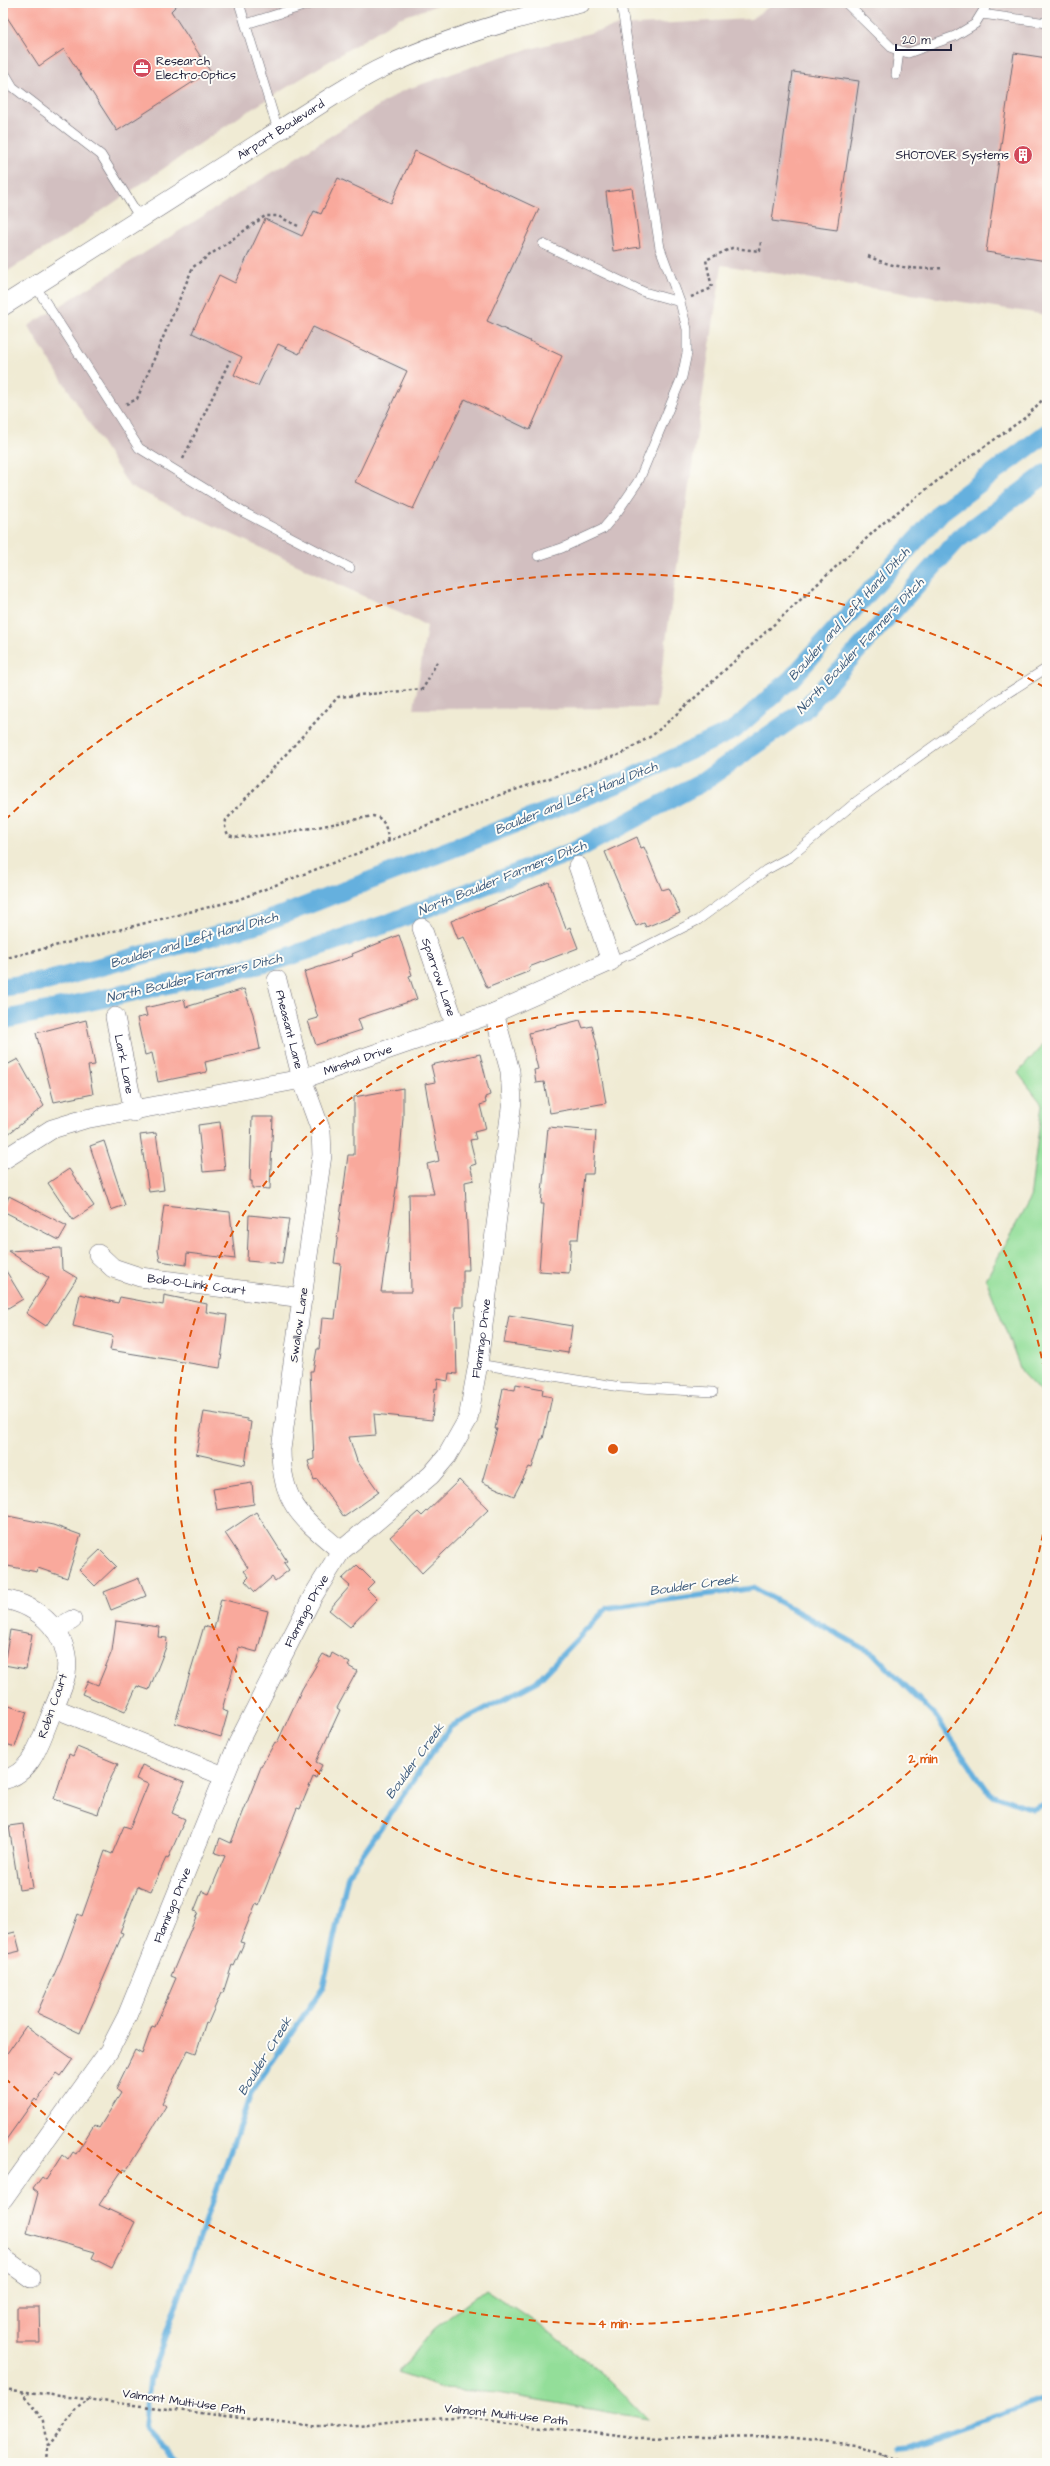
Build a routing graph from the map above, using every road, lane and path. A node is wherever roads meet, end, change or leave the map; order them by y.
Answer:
1 (239, 3) edge
2 (313, 3) edge
3 (578, 3) edge
4 (621, 3) edge
5 (846, 3) edge
6 (988, 3) edge
7 (982, 14) junction
8 (1047, 23) edge
9 (246, 24) junction
10 (899, 50) junction
11 (3, 70) edge
12 (896, 75) dead end
13 (278, 130) junction
14 (140, 218) junction
15 (298, 226) dead end
16 (761, 241) dead end
17 (543, 244) dead end
18 (868, 256) dead end
19 (943, 268) dead end
20 (34, 284) junction
21 (681, 305) junction
22 (3, 306) edge
23 (230, 360) dead end
24 (1047, 395) edge
25 (115, 410) junction
26 (177, 472) junction
27 (538, 556) dead end
28 (350, 568) dead end
29 (438, 660) dead end
30 (1047, 668) edge
31 (390, 841) junction
32 (578, 866) dead end
33 (422, 928) dead end
34 (3, 959) edge
35 (611, 961) junction
36 (277, 980) dead end
37 (494, 1013) junction
38 (115, 1017) dead end
39 (456, 1027) junction
40 (302, 1079) junction
41 (134, 1112) junction
42 (3, 1160) edge
43 (98, 1254) dead end
44 (303, 1298) junction
45 (478, 1364) junction
46 (713, 1392) dead end
47 (341, 1551) junction
48 (3, 1600) edge
49 (72, 1620) dead end
50 (55, 1630) junction
51 (54, 1708) junction
52 (224, 1776) junction
53 (13, 1781) edge
54 (3, 2199) edge
55 (3, 2258) edge
56 (30, 2278) dead end
57 (3, 2389) edge
58 (22, 2391) junction
59 (91, 2398) junction
60 (48, 2447) junction
61 (883, 2456) junction
62 (47, 2463) edge
63 (882, 2463) edge
64 (910, 2463) edge
65 (1005, 2463) edge

1 - 9 lane
2 - 9 lane
3 - 13 street, Airport Boulevard
4 - 21 lane
5 - 10 lane
6 - 7 lane
7 - 8 lane
7 - 10 lane
9 - 13 lane
10 - 12 lane
11 - 14 lane
13 - 14 street, Airport Boulevard
14 - 20 street, Airport Boulevard
15 - 25 path
16 - 21 path
17 - 21 lane
18 - 19 path
20 - 22 street, Airport Boulevard
20 - 25 lane
21 - 27 lane
23 - 26 path
24 - 31 path
25 - 26 lane
26 - 28 lane
29 - 31 path
30 - 35 lane
31 - 34 path
32 - 35 street
33 - 39 street, Sparrow Lane
35 - 37 street, Minshal Drive
36 - 40 street, Pheasant Lane
37 - 39 street, Minshal Drive
37 - 45 street, Flamingo Drive
38 - 41 street, Lark Lane
39 - 40 street, Minshal Drive
40 - 41 street, Minshal Drive
40 - 44 street, Swallow Lane
41 - 42 street, Minshal Drive
43 - 44 street, Bob-O-Link Court
44 - 47 street, Swallow Lane
45 - 46 lane
45 - 47 street, Flamingo Drive
47 - 52 street, Flamingo Drive
48 - 50 street, Robin Court
49 - 50 street
50 - 51 street, Robin Court
51 - 52 street
51 - 53 street, Robin Court
52 - 54 street, Flamingo Drive
55 - 56 street
57 - 58 path, Valmont Multi-Use Path
58 - 59 path, Valmont Multi-Use Path
58 - 60 path
59 - 60 path
59 - 61 path, Valmont Multi-Use Path
60 - 62 path
61 - 63 path
61 - 64 path, Valmont Multi-Use Path
64 - 65 path, Valmont Multi-Use Path

